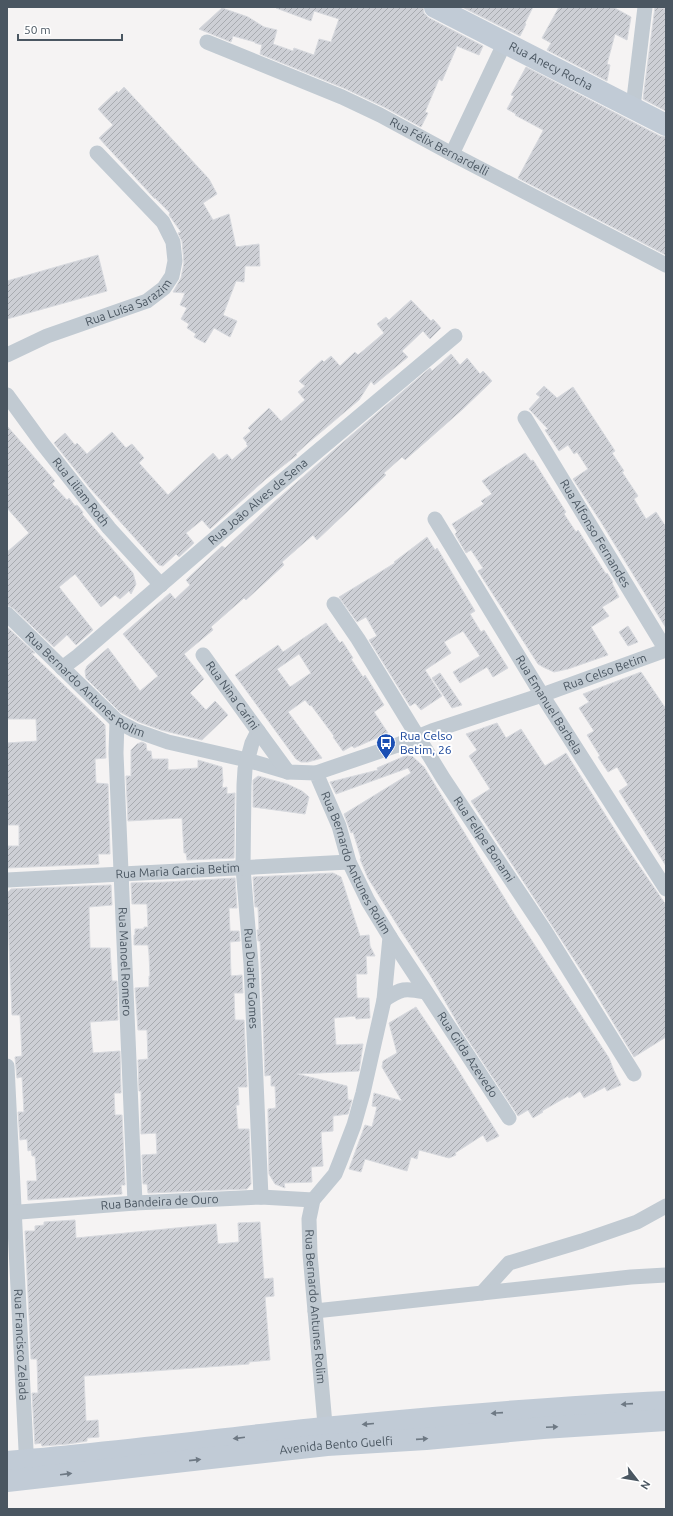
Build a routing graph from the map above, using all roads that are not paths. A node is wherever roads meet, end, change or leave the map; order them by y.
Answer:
1 (435, 7) edge
2 (645, 7) edge
3 (207, 42) dead end
4 (505, 42) junction
5 (633, 107) junction
6 (666, 125) edge
7 (97, 153) dead end
8 (452, 154) junction
9 (666, 265) edge
10 (455, 336) dead end
11 (7, 355) edge
12 (7, 395) edge
13 (525, 418) dead end
14 (436, 519) dead end
15 (161, 585) junction
16 (334, 604) dead end
17 (7, 614) edge
18 (666, 650) edge
19 (203, 655) dead end
20 (62, 668) junction
21 (542, 695) junction
22 (117, 721) junction
23 (258, 731) junction
24 (418, 737) junction
25 (247, 760) junction
26 (288, 772) junction
27 (316, 773) junction
28 (349, 862) junction
29 (243, 868) junction
30 (122, 874) junction
31 (7, 880) edge
32 (666, 889) edge
33 (390, 937) junction
34 (425, 992) junction
35 (384, 1000) junction
36 (7, 1066) edge
37 (634, 1074) dead end
38 (509, 1118) dead end
39 (261, 1197) junction
40 (313, 1200) junction
41 (135, 1203) junction
42 (666, 1206) edge
43 (11, 1213) edge
44 (666, 1275) edge
45 (482, 1293) junction
46 (315, 1311) junction
47 (666, 1402) edge
48 (666, 1420) edge
49 (326, 1437) junction
50 (17, 1471) edge

1 - 4 main road, Rua Anecy Rocha
2 - 5 street
3 - 8 street, Rua Félix Bernardelli
4 - 5 main road, Rua Anecy Rocha
4 - 8 street
5 - 6 main road, Rua Anecy Rocha
7 - 11 street, Rua Luísa Sarazim
8 - 9 street, Rua Félix Bernardelli
10 - 15 street, Rua João Alves de Sena
12 - 15 street, Rua Liliam Roth
13 - 18 street, Rua Alfonso Fernandes
14 - 21 street, Rua Emanuel Barbela
15 - 20 street, Rua João Alves de Sena
16 - 24 street, Rua Felipe Bonami
17 - 20 street, Rua Bernardo Antunes Rolim
18 - 21 street, Rua Celso Betim
19 - 23 street, Rua Nina Carini
20 - 22 street, Rua Bernardo Antunes Rolim
21 - 24 street, Rua Celso Betim
21 - 32 street, Rua Emanuel Barbela
22 - 25 street, Rua Bernardo Antunes Rolim
22 - 30 street, Rua Manoel Romero
23 - 25 street, Rua Nina Carini
23 - 26 street
24 - 27 street, Rua Celso Betim
24 - 37 street, Rua Felipe Bonami
25 - 26 street, Rua Bernardo Antunes Rolim
25 - 29 street, Rua Duarte Gomes
26 - 27 street, Rua Bernardo Antunes Rolim
27 - 28 street, Rua Bernardo Antunes Rolim
28 - 29 street, Rua Maria Garcia Betim
28 - 33 street, Rua Bernardo Antunes Rolim
29 - 30 street, Rua Maria Garcia Betim
29 - 39 street, Rua Duarte Gomes
30 - 31 street, Rua Maria Garcia Betim
30 - 41 street, Rua Manoel Romero
33 - 34 street, Rua Gilda Azevedo
33 - 35 street, Rua Bernardo Antunes Rolim
34 - 35 street
34 - 38 street, Rua Gilda Azevedo
35 - 40 street, Rua Bernardo Antunes Rolim
36 - 43 street, Rua Francisco Zelada
39 - 40 street, Rua Bandeira de Ouro
39 - 41 street, Rua Bandeira de Ouro
40 - 46 street, Rua Bernardo Antunes Rolim
41 - 43 street, Rua Bandeira de Ouro
42 - 45 street
43 - 50 street, Rua Francisco Zelada
44 - 45 street
45 - 46 street
46 - 49 street, Rua Bernardo Antunes Rolim
47 -> 49 main road, Avenida Bento Guelfi
49 -> 48 main road, Avenida Bento Guelfi
49 - 50 main road, Avenida Bento Guelfi

